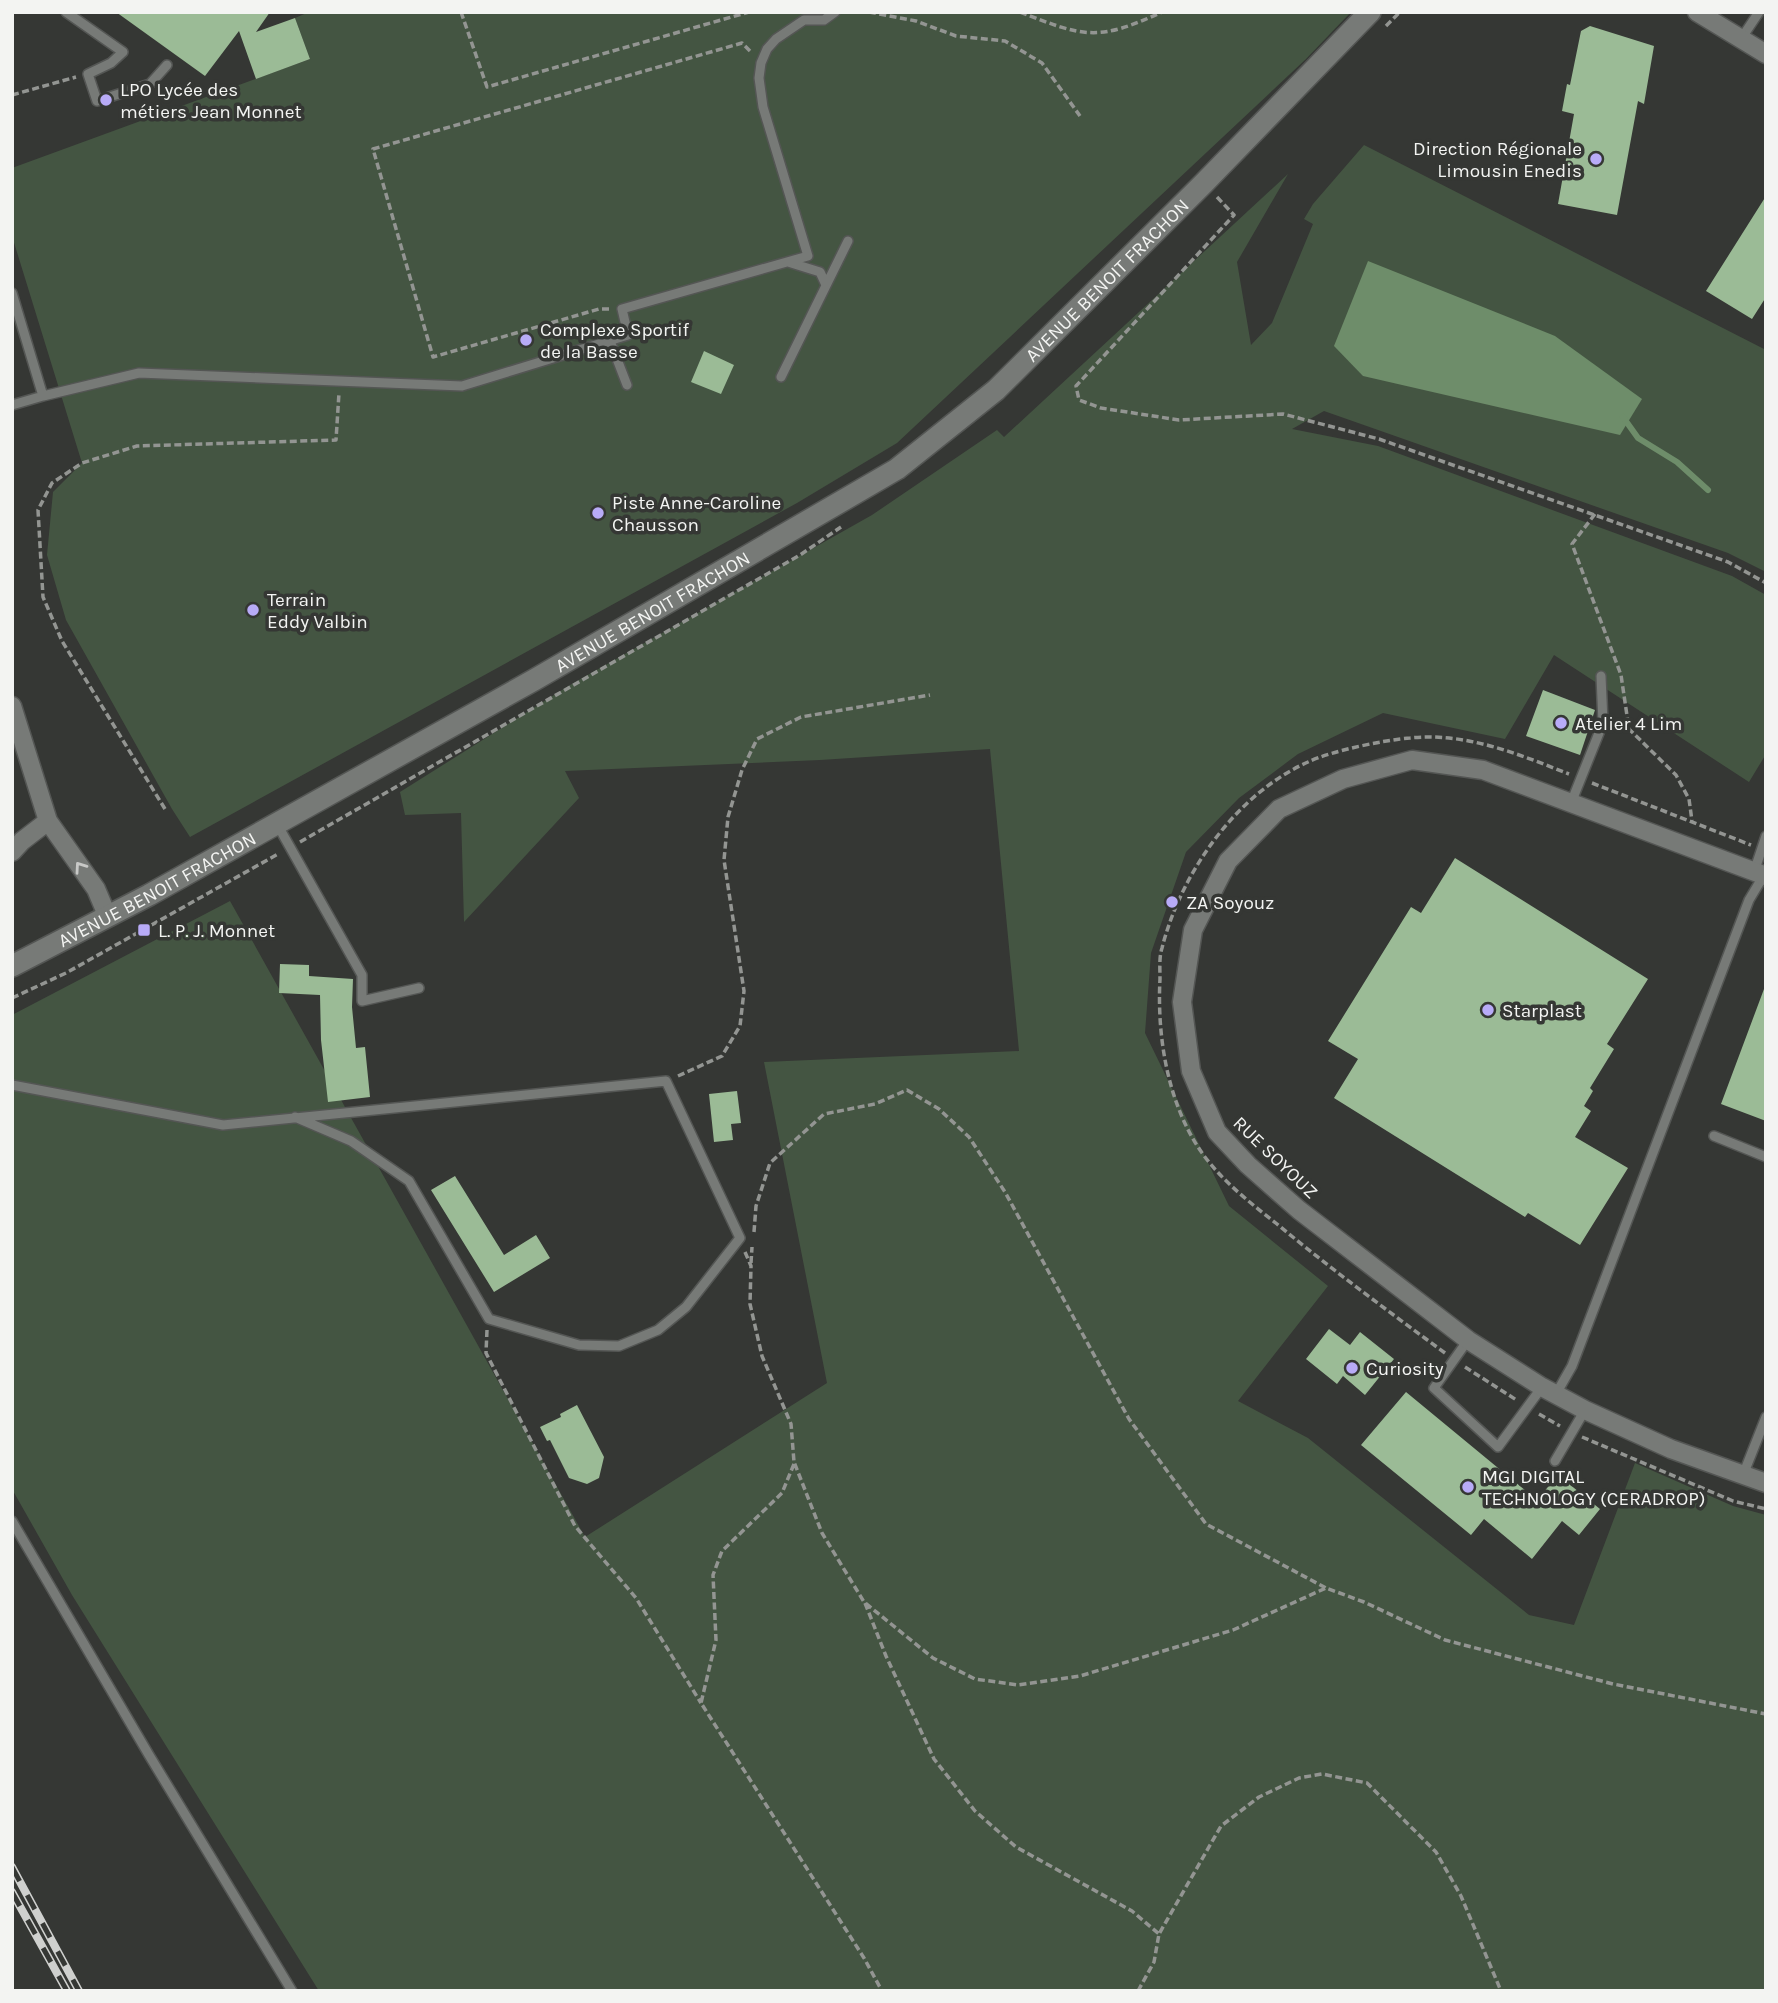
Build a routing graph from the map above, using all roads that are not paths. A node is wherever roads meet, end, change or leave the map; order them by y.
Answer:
1 (66, 12) edge
2 (835, 12) edge
3 (1370, 12) edge
4 (1697, 12) edge
5 (1759, 12) edge
6 (801, 16) edge
7 (1741, 39) junction
8 (1766, 54) edge
9 (167, 65) dead end
10 (848, 241) dead end
11 (787, 262) junction
12 (826, 285) junction
13 (12, 293) edge
14 (610, 341) junction
15 (780, 377) dead end
16 (627, 385) dead end
17 (43, 396) junction
18 (12, 405) edge
19 (1601, 676) dead end
20 (12, 706) edge
21 (1571, 803) junction
22 (48, 821) junction
23 (277, 824) junction
24 (1764, 841) edge
25 (12, 852) edge
26 (1761, 874) edge
27 (107, 915) junction
28 (12, 966) edge
29 (419, 988) dead end
30 (12, 1086) edge
31 (295, 1117) junction
32 (1714, 1136) dead end
33 (1766, 1157) edge
34 (1468, 1340) junction
35 (1549, 1390) junction
36 (1585, 1410) junction
37 (1766, 1417) edge
38 (1555, 1461) dead end
39 (1743, 1475) junction
40 (1766, 1483) edge
41 (12, 1521) edge
42 (292, 1991) edge

1 - 9 lane
2 - 6 lane
3 - 23 main road, AVENUE BENOIT FRACHON
4 - 7 street
5 - 7 lane
6 - 11 lane
7 - 8 street
10 - 12 lane
11 - 12 lane
11 - 14 lane
12 - 15 lane
13 - 17 lane
14 - 16 lane
14 - 17 lane
17 - 18 lane
19 - 21 lane
20 - 22 street
21 - 26 street, RUE SOYOUZ
21 - 34 street, RUE SOYOUZ
22 - 25 street
27 -> 22 street
23 - 27 main road, AVENUE BENOIT FRACHON
23 - 29 lane
24 - 26 lane
26 - 35 lane
27 - 28 main road, AVENUE BENOIT FRACHON
30 - 31 lane
31 - 31 lane
32 - 33 lane
34 - 35 street, RUE SOYOUZ
34 - 35 lane
35 - 36 street, RUE SOYOUZ
36 - 38 lane
36 - 39 street, RUE SOYOUZ
37 - 39 lane
39 - 40 street, RUE SOYOUZ
41 - 42 lane

